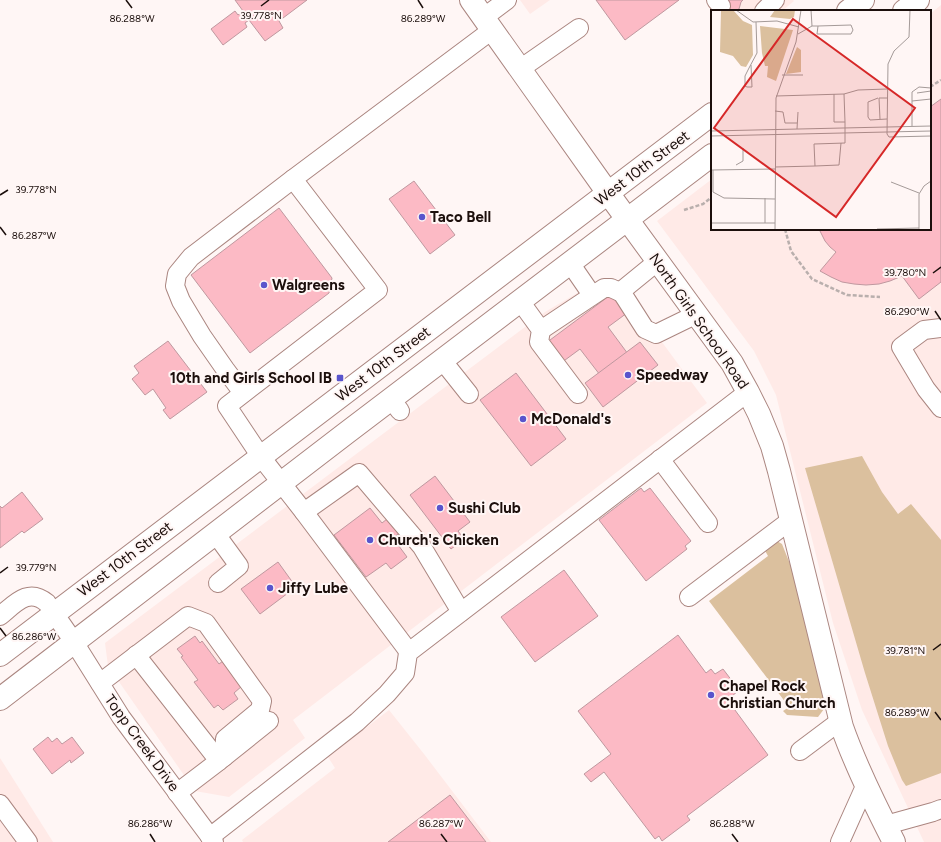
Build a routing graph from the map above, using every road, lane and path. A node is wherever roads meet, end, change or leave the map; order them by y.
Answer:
1 (471, 0) edge
2 (507, 0) edge
3 (775, 0) edge
4 (863, 0) edge
5 (918, 0) edge
6 (765, 10) edge
7 (849, 10) edge
8 (905, 10) edge
9 (488, 24) junction
10 (579, 28) dead end
11 (520, 69) junction
12 (941, 80) edge
13 (931, 87) edge
14 (711, 115) edge
15 (711, 156) edge
16 (294, 179) junction
17 (608, 193) junction
18 (711, 198) edge
19 (684, 210) dead end
20 (628, 219) junction
21 (785, 230) edge
22 (658, 261) junction
23 (570, 262) junction
24 (620, 292) junction
25 (592, 295) junction
26 (880, 297) dead end
27 (520, 301) junction
28 (697, 314) junction
29 (941, 328) edge
30 (542, 330) junction
31 (442, 360) junction
32 (748, 392) junction
33 (243, 393) junction
34 (469, 394) dead end
35 (578, 394) dead end
36 (941, 408) edge
37 (261, 456) junction
38 (660, 459) junction
39 (282, 482) junction
40 (304, 512) junction
41 (791, 520) junction
42 (708, 523) dead end
43 (215, 533) junction
44 (218, 583) dead end
45 (689, 596) dead end
46 (461, 612) junction
47 (55, 613) junction
48 (0, 616) edge
49 (74, 642) junction
50 (409, 652) junction
51 (0, 655) edge
52 (136, 655) junction
53 (100, 683) junction
54 (0, 699) edge
55 (269, 721) dead end
56 (840, 721) junction
57 (800, 751) dead end
58 (222, 759) junction
59 (866, 784) junction
60 (177, 793) junction
61 (0, 804) edge
62 (941, 809) edge
63 (890, 834) edge
64 (212, 840) edge
65 (28, 842) edge
66 (840, 842) edge

1 - 9 main road, North Girls School Road
2 - 9 street
3 - 6 street
4 - 7 main road
5 - 8 main road
9 - 11 main road, North Girls School Road
9 - 16 street
10 - 11 street
11 - 17 main road, North Girls School Road
12 - 13 path
14 - 17 main road, West 10th Street
15 - 20 main road
16 - 33 street
16 - 33 street
17 - 20 main road, North Girls School Road
17 - 37 main road, West 10th Street
18 - 19 path
20 - 22 main road, North Girls School Road
20 - 23 main road
21 - 26 path
22 - 24 street
22 - 28 main road, North Girls School Road
23 - 25 street
23 - 27 main road
24 - 25 street
24 - 28 street
25 - 30 street
27 - 30 street
27 - 31 main road
28 - 32 main road, North Girls School Road
29 - 36 street
30 - 35 street
31 - 34 street
31 - 39 main road
32 - 38 street
32 - 41 main road, North Girls School Road
33 - 37 street
37 - 39 street
37 - 47 main road, West 10th Street
38 - 42 street
38 - 46 street
39 - 40 street
39 - 43 main road
40 - 46 street
40 - 50 street
41 - 45 street
41 - 56 main road, North Girls School Road
43 - 44 street
43 - 49 main road
46 - 50 street
47 - 48 street
47 - 49 street
47 - 51 main road, West 10th Street
49 - 53 street, Topp Creek Drive
49 - 54 main road
50 - 64 street
52 - 53 street
52 - 58 street
52 - 58 street
53 - 60 street, Topp Creek Drive
55 - 58 street
56 - 57 street
56 - 59 main road, North Girls School Road
58 - 60 street
59 - 63 main road, North Girls School Road
59 - 66 street
60 - 64 street, Topp Creek Drive
61 - 65 street
62 - 63 street

